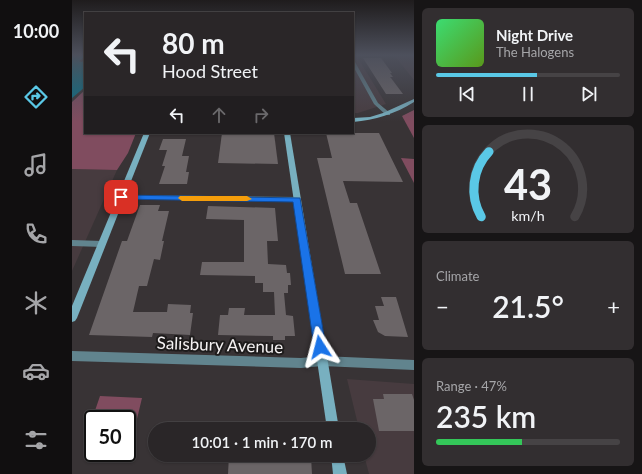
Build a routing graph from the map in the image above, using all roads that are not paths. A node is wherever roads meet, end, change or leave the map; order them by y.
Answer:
1 (361, 77) edge
2 (414, 100) edge
3 (388, 114) junction
4 (354, 120) edge
5 (147, 134) edge
6 (287, 134) edge
7 (121, 197) junction
8 (297, 199) junction
9 (72, 243) edge
10 (102, 244) junction
11 (72, 318) edge
12 (72, 356) edge
13 (322, 361) junction
14 (414, 365) edge
15 (332, 422) edge
16 (338, 462) edge
17 (340, 474) edge

1 - 3 street
2 - 3 main road
3 - 4 main road
5 - 7 main road
6 - 8 main road
7 - 8 street
7 - 10 main road
8 - 13 main road
9 - 10 street
10 - 11 main road
12 - 13 street, Salisbury Avenue
13 - 14 street, Salisbury Avenue
13 - 15 main road
16 - 17 main road

